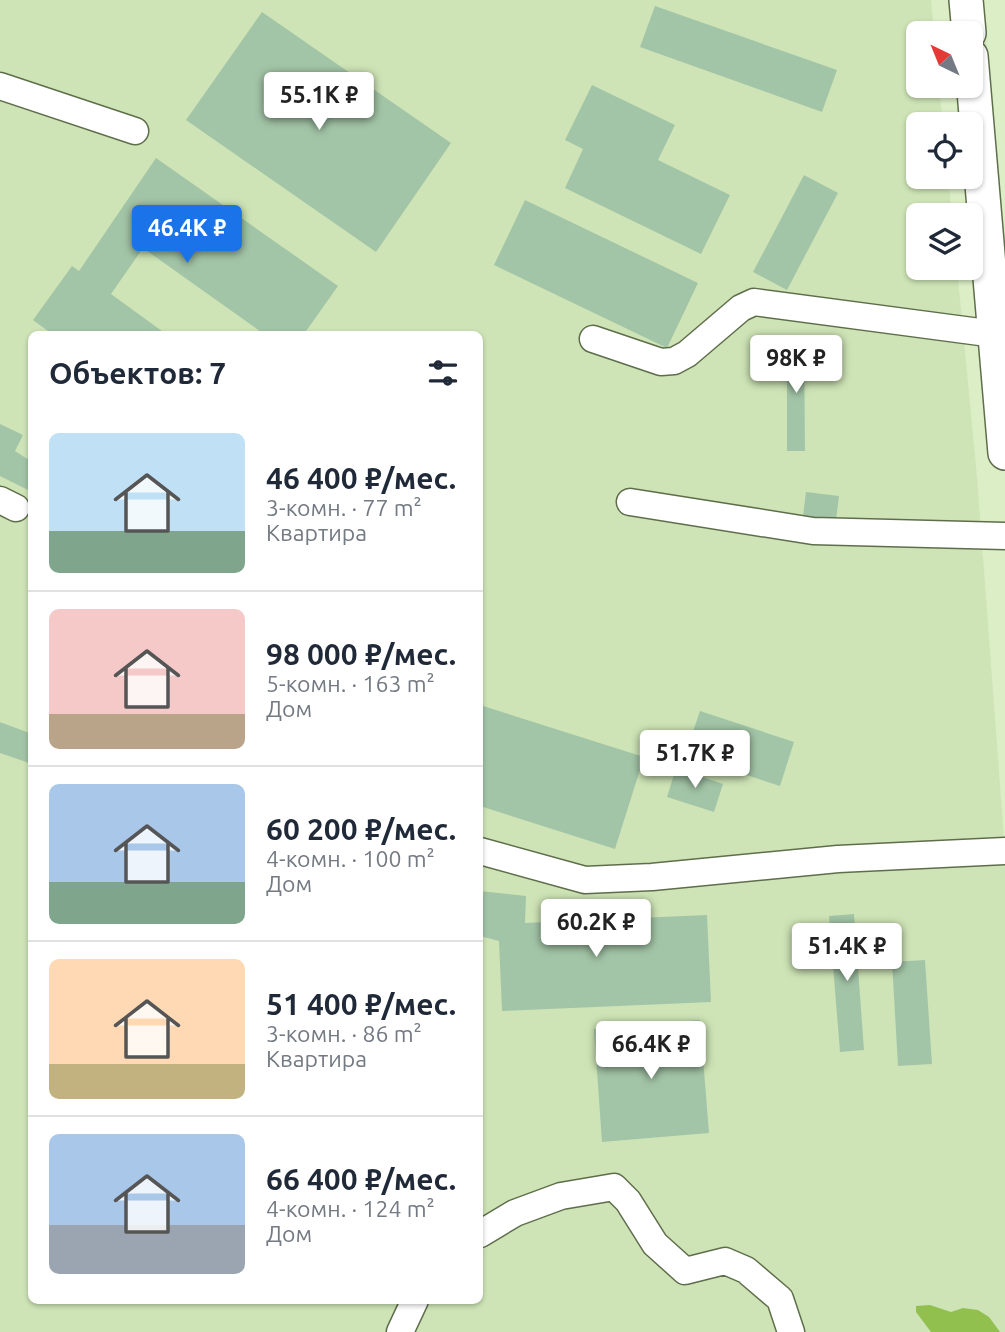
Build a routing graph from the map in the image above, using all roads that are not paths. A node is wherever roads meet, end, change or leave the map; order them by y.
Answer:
1 (966, 0) edge
2 (968, 21) edge
3 (0, 86) edge
4 (975, 98) edge
5 (135, 131) dead end
6 (1000, 335) edge
7 (593, 339) dead end
8 (1005, 453) edge
9 (631, 502) dead end
10 (1005, 536) edge
11 (1005, 851) edge
12 (483, 852) edge
13 (483, 1232) edge
14 (413, 1304) edge
15 (400, 1332) edge
16 (791, 1332) edge

1 - 2 main road
3 - 5 lane
4 - 6 main road
6 - 7 lane
6 - 8 main road
9 - 10 lane
11 - 12 lane
13 - 16 lane
14 - 15 lane

